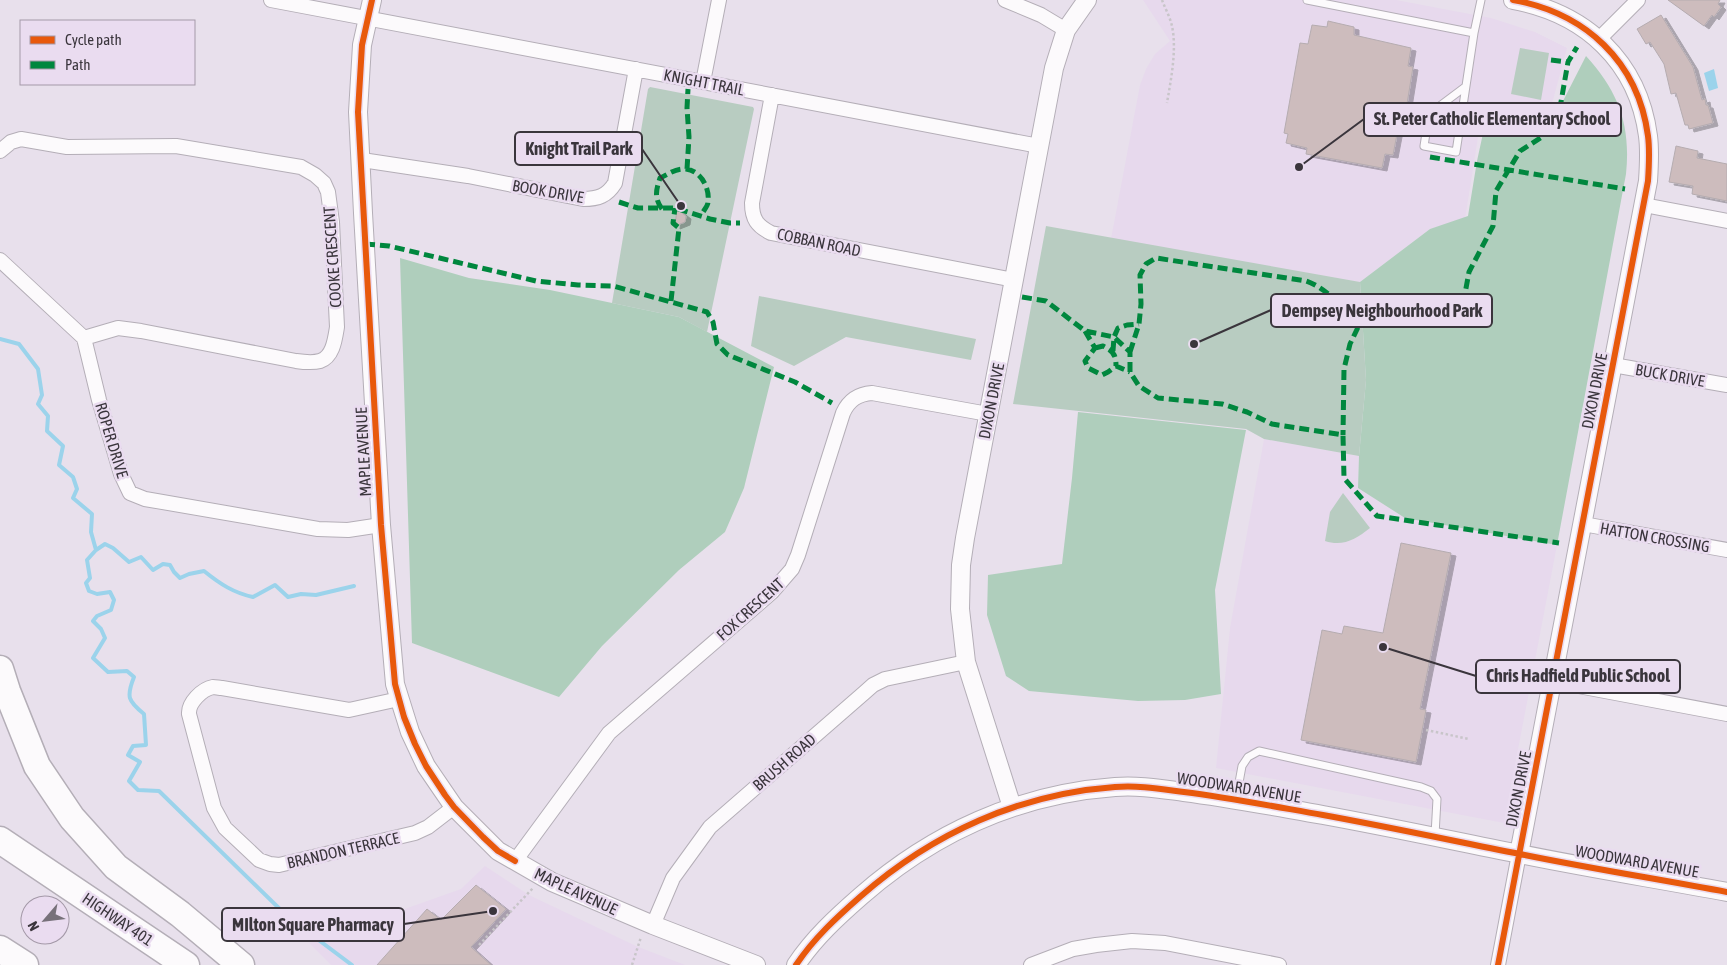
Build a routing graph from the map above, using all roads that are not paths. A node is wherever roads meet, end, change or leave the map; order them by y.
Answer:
1 (271, 0) edge
2 (372, 0) edge
3 (720, 0) edge
4 (1005, 0) edge
5 (1086, 0) edge
6 (1307, 0) edge
7 (1481, 0) edge
8 (1513, 0) edge
9 (1638, 0) edge
10 (368, 20) junction
11 (1066, 30) junction
12 (1474, 32) junction
13 (1599, 39) junction
14 (636, 69) junction
15 (703, 82) junction
16 (1465, 87) junction
17 (772, 95) junction
18 (1039, 146) junction
19 (0, 151) edge
20 (362, 160) junction
21 (1644, 204) junction
22 (1727, 221) edge
23 (0, 260) edge
24 (1014, 280) junction
25 (84, 338) junction
26 (1613, 365) junction
27 (1727, 386) edge
28 (988, 414) junction
29 (1583, 524) junction
30 (381, 525) junction
31 (1727, 550) edge
32 (966, 662) junction
33 (0, 669) edge
34 (1552, 681) junction
35 (399, 699) junction
36 (1727, 714) edge
37 (1236, 799) junction
38 (454, 807) junction
39 (1012, 807) junction
40 (1435, 836) junction
41 (0, 840) edge
42 (1519, 854) junction
43 (515, 861) junction
44 (1727, 892) edge
45 (647, 931) junction
46 (0, 949) edge
47 (25, 965) edge
48 (186, 965) edge
49 (241, 965) edge
50 (756, 965) edge
51 (796, 965) edge
52 (1031, 965) edge
53 (1279, 965) edge
54 (1498, 965) edge

1 - 10 street
2 - 10 street, MAPLE AVENUE
3 - 15 street
4 - 11 street
5 - 11 street, DIXON DRIVE
6 - 12 lane
7 - 12 lane
8 - 13 street, DIXON DRIVE
9 - 13 street
10 - 14 street, KNIGHT TRAIL
10 - 20 street, MAPLE AVENUE
11 - 18 street, DIXON DRIVE
12 - 16 lane
13 - 21 street, DIXON DRIVE
14 - 15 street, KNIGHT TRAIL
14 - 20 street, BOOK DRIVE
15 - 17 street, KNIGHT TRAIL
16 - 16 lane
17 - 18 street, KNIGHT TRAIL
17 - 24 street, COBBAN ROAD
18 - 24 street, DIXON DRIVE
19 - 25 street, COOKE CRESCENT
20 - 30 street, MAPLE AVENUE
21 - 22 street
21 - 26 street, DIXON DRIVE
23 - 25 street
24 - 28 street, DIXON DRIVE
25 - 30 street, ROPER DRIVE
26 - 27 street, BUCK DRIVE
26 - 29 street, DIXON DRIVE
28 - 32 street, DIXON DRIVE
28 - 43 street, FOX CRESCENT
29 - 31 street, HATTON CROSSING
29 - 34 street, DIXON DRIVE
30 - 35 street, MAPLE AVENUE
32 - 39 street, DIXON DRIVE
32 - 45 street, BRUSH ROAD
33 - 49 highway
34 - 36 street
34 - 42 street, DIXON DRIVE
35 - 38 street, MAPLE AVENUE
35 - 38 street, BRANDON TERRACE
37 - 39 street, WOODWARD AVENUE
37 - 40 street, WOODWARD AVENUE
37 - 40 lane
38 - 43 street, MAPLE AVENUE
39 - 51 street, WOODWARD AVENUE
40 - 42 street, WOODWARD AVENUE
41 - 48 highway, HIGHWAY 401
42 - 44 street, WOODWARD AVENUE
42 - 54 street
43 - 45 street, MAPLE AVENUE
45 - 50 street, MAPLE AVENUE
46 - 47 highway
52 - 53 street

